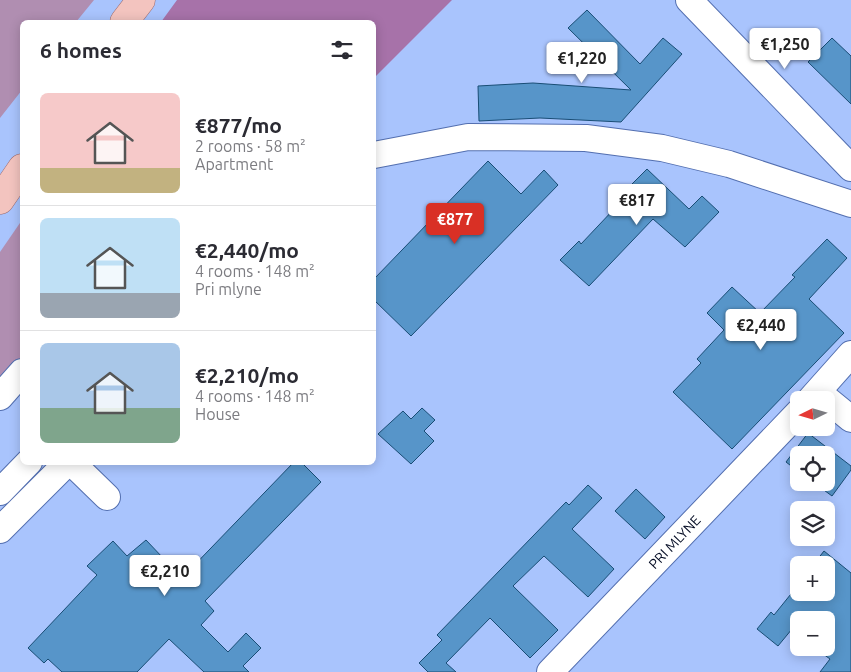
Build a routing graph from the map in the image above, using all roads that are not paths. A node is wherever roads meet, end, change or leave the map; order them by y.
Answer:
1 (141, 0) edge
2 (689, 0) edge
3 (126, 20) edge
4 (376, 155) edge
5 (851, 168) edge
6 (20, 171) edge
7 (0, 200) edge
8 (851, 204) edge
9 (851, 354) edge
10 (20, 374) edge
11 (818, 391) edge
12 (0, 397) edge
13 (835, 409) edge
14 (851, 419) edge
15 (790, 421) edge
16 (26, 465) edge
17 (66, 465) edge
18 (72, 465) edge
19 (0, 492) edge
20 (108, 497) dead end
21 (0, 530) edge
22 (550, 672) edge

1 - 3 main road
2 - 5 street
4 - 8 street
6 - 7 main road
9 - 11 street
10 - 12 street
13 - 14 street
15 - 22 street, PRI MLYNE
16 - 19 street
17 - 21 street
18 - 20 street

